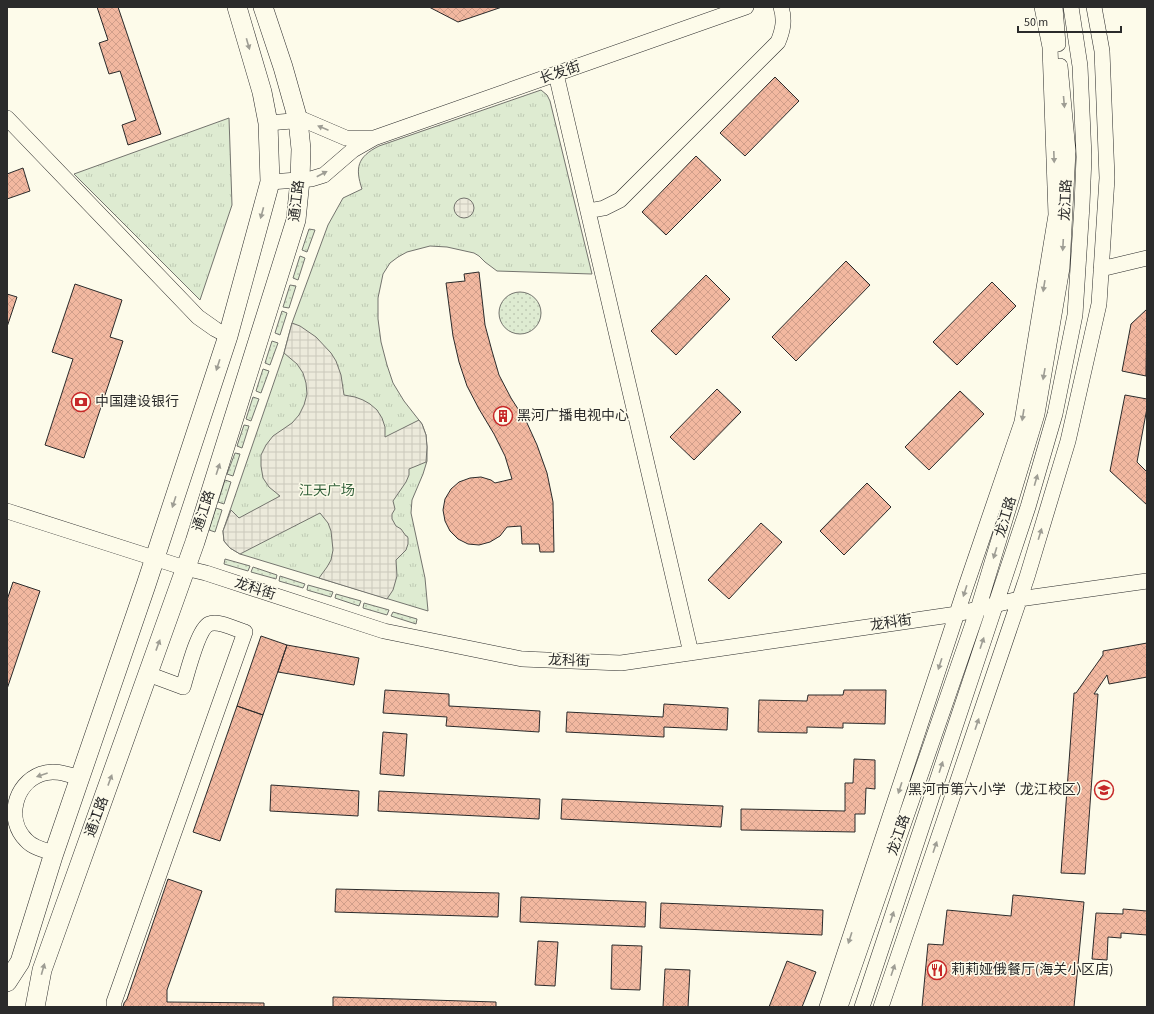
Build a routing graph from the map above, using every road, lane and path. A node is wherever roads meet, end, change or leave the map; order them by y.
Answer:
1 (237, 7) edge
2 (263, 7) edge
3 (746, 7) edge
4 (781, 7) edge
5 (1042, 7) edge
6 (1055, 7) edge
7 (1071, 7) edge
8 (1094, 7) edge
9 (556, 74) junction
10 (7, 118) edge
11 (298, 120) junction
12 (268, 123) junction
13 (374, 138) junction
14 (300, 180) junction
15 (270, 182) junction
16 (588, 211) junction
17 (1147, 258) edge
18 (1102, 269) junction
19 (228, 336) junction
20 (7, 511) edge
21 (155, 558) junction
22 (185, 568) junction
23 (1147, 581) edge
24 (1019, 599) junction
25 (995, 606) junction
26 (978, 609) junction
27 (957, 614) junction
28 (691, 653) junction
29 (148, 674) junction
30 (80, 778) junction
31 (12, 798) edge
32 (54, 853) junction
33 (7, 982) edge
34 (35, 1007) edge
35 (114, 1007) edge
36 (827, 1007) edge
37 (840, 1007) edge
38 (862, 1007) edge
39 (881, 1007) edge

1 -> 12 main road, 通江路
2 - 11 main road, 通江路
3 - 9 street, 长发街
4 - 16 street
5 -> 27 street
6 -> 26 street, 龙江路
25 -> 7 street, 龙江路
8 - 18 street
9 - 13 street, 长发街
9 - 16 street
10 - 19 street
11 - 12 street, 长发街
13 -> 11 street, 长发街
11 - 14 main road, 通江路
12 - 15 main road, 通江路
14 -> 13 street, 长发街
14 - 15 street, 长发街
22 -> 14 main road, 通江路
15 -> 19 main road, 通江路
16 - 28 street
17 - 18 street
24 -> 18 street
19 -> 21 main road, 通江路
20 - 21 street, 龙科街
21 - 22 street, 龙科街
21 - 30 main road, 通江路
22 - 28 street, 龙科街
29 -> 22 main road, 通江路
23 - 24 street, 龙科街
24 - 25 street, 龙科街
39 -> 24 street
25 - 26 street, 龙科街
38 -> 25 street, 龙江路
26 - 27 street, 龙科街
26 - 37 street, 龙江路
27 - 28 street, 龙科街
27 -> 36 street
34 -> 29 main road, 通江路
29 - 35 street
30 -> 31 street
30 - 32 main road, 通江路
31 - 32 street
32 - 33 main road, 通江路

